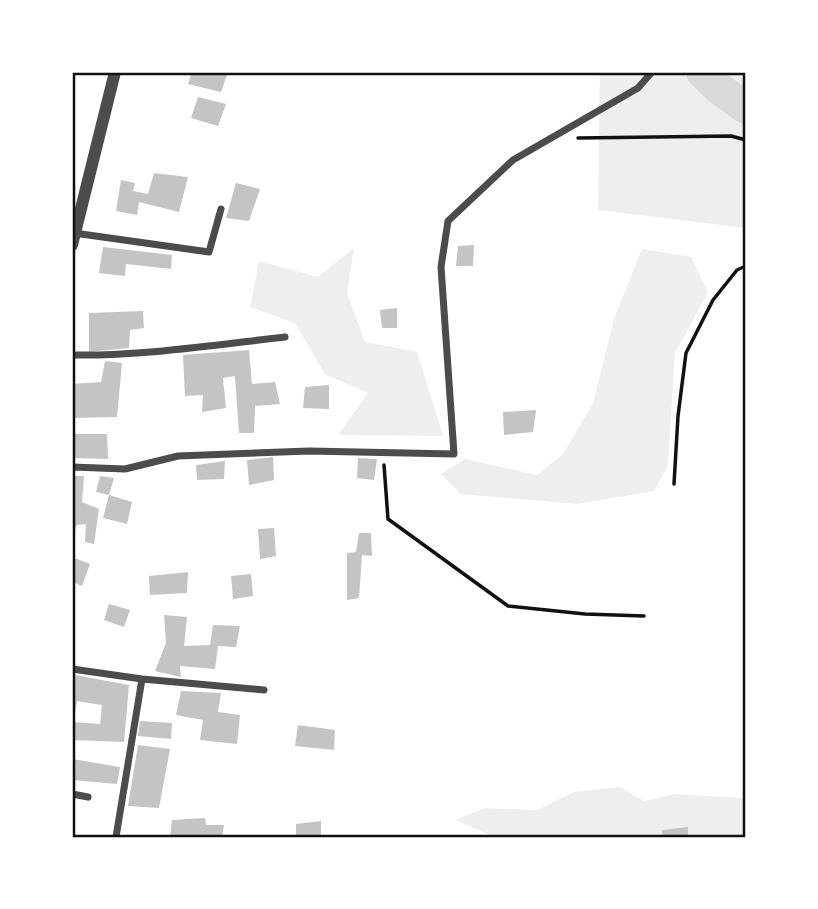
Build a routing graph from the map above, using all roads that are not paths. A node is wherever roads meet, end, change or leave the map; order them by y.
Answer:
1 (115, 72) edge
2 (652, 72) edge
3 (221, 209) dead end
4 (73, 239) edge
5 (285, 337) dead end
6 (72, 355) edge
7 (72, 467) edge
8 (72, 668) edge
9 (142, 679) junction
10 (264, 690) dead end
11 (72, 794) edge
12 (88, 797) dead end
13 (116, 837) edge

1 - 4 street
2 - 7 street
3 - 4 street
5 - 6 street
8 - 9 street
9 - 10 street
9 - 13 street
11 - 12 street

